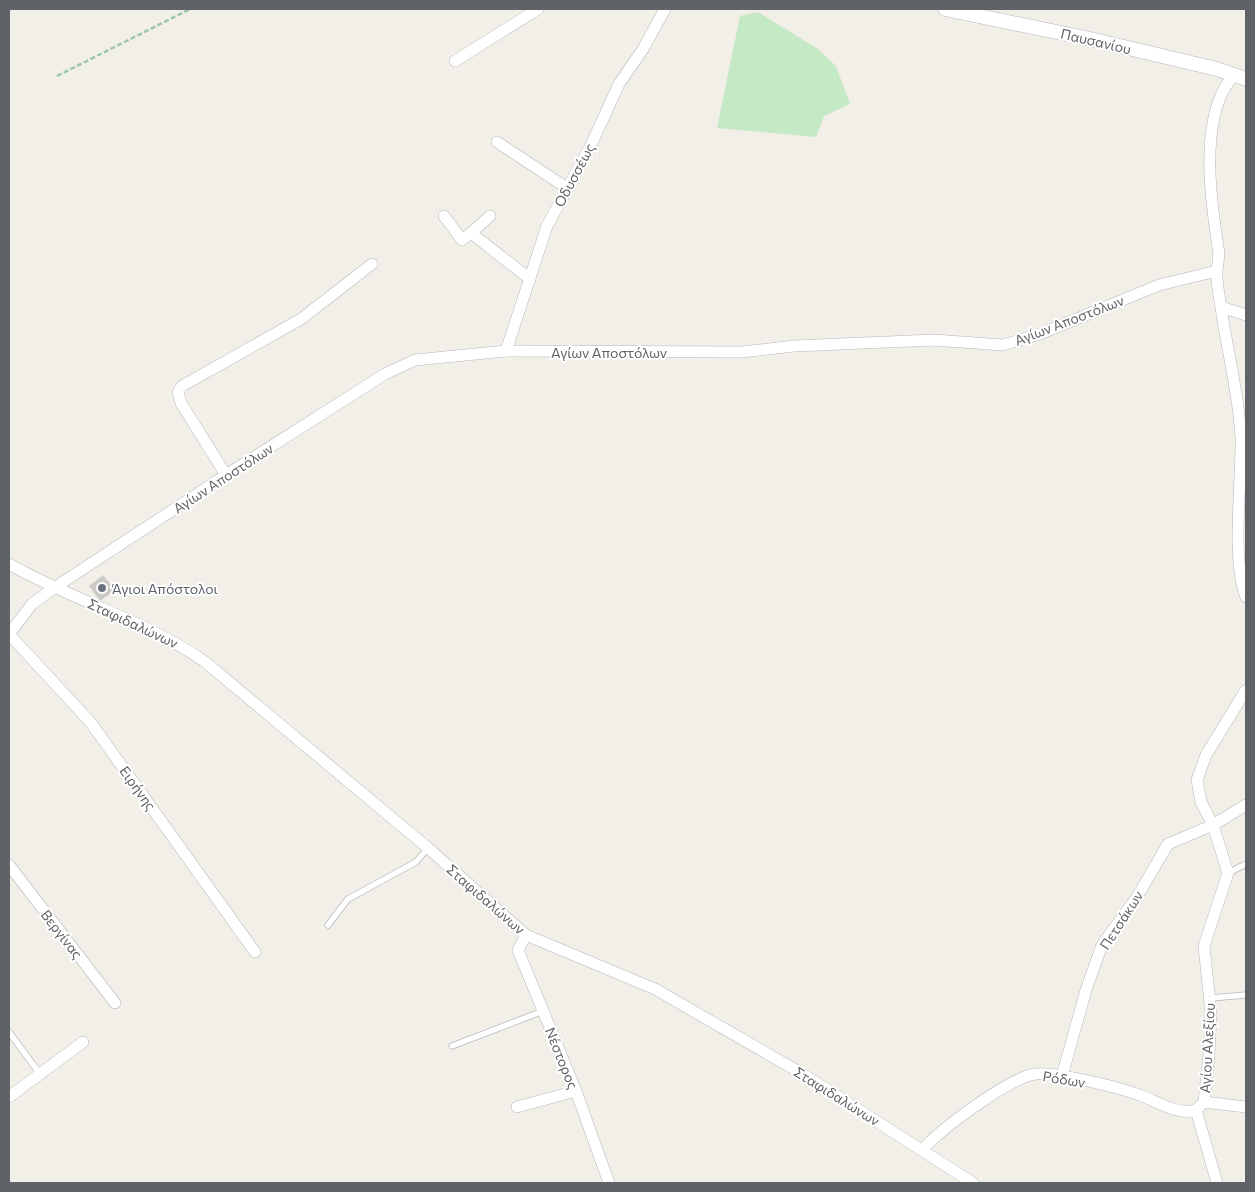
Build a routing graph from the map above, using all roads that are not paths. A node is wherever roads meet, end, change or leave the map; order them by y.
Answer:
1 (538, 9) edge
2 (664, 9) edge
3 (946, 9) edge
4 (455, 61) dead end
5 (1240, 76) edge
6 (497, 142) dead end
7 (567, 188) junction
8 (444, 216) dead end
9 (490, 216) dead end
10 (471, 233) junction
11 (372, 264) dead end
12 (1217, 270) junction
13 (530, 279) junction
14 (1221, 307) junction
15 (1246, 315) edge
16 (506, 351) junction
17 (226, 474) junction
18 (9, 565) edge
19 (54, 588) junction
20 (1246, 597) edge
21 (9, 634) edge
22 (1246, 690) edge
23 (1246, 805) edge
24 (1213, 825) junction
25 (428, 848) junction
26 (1246, 864) edge
27 (9, 865) edge
28 (1228, 874) junction
29 (328, 925) dead end
30 (526, 935) junction
31 (255, 952) dead end
32 (1246, 995) edge
33 (1210, 998) junction
34 (116, 1003) dead end
35 (543, 1011) junction
36 (9, 1032) edge
37 (83, 1042) dead end
38 (452, 1046) dead end
39 (40, 1074) junction
40 (1062, 1076) junction
41 (576, 1091) junction
42 (9, 1097) edge
43 (1200, 1106) junction
44 (1246, 1106) edge
45 (517, 1107) dead end
46 (922, 1150) junction
47 (609, 1183) edge
48 (973, 1183) edge
49 (1217, 1183) edge

1 - 4 street
2 - 7 street, Οδυσσέως
3 - 5 street, Παυσανίου
5 - 12 street
6 - 7 street
7 - 13 street, Οδυσσέως
8 - 10 street
9 - 10 street
10 - 13 street
11 - 17 street
12 - 14 street
12 - 16 street, Αγίων Αποστόλων
13 - 16 street, Οδυσσέως
14 - 15 street
14 - 20 street
16 - 17 street, Αγίων Αποστόλων
17 - 19 street, Αγίων Αποστόλων
18 - 19 street, Σταφιδαλώνων
19 - 21 street, Αγίων Αποστόλων
19 - 25 street, Σταφιδαλώνων
21 - 31 street, Ειρήνης
22 - 24 street
23 - 24 street, Πετσάκων
24 - 28 street
24 - 40 street, Πετσάκων
25 - 29 lane
25 - 30 street, Σταφιδαλώνων
26 - 28 lane
27 - 34 street, Βεργίνας
28 - 33 street, Αγίου Αλεξίου
30 - 35 street, Νέστορος
30 - 46 street, Σταφιδαλώνων
32 - 33 lane
33 - 43 street, Αγίου Αλεξίου
35 - 38 lane
35 - 41 street, Νέστορος
36 - 39 lane
37 - 39 street
39 - 42 street
40 - 43 street, Ρόδων
40 - 46 street, Ρόδων
41 - 45 street
41 - 47 street, Νέστορος
43 - 44 street, Ρόδων
43 - 49 street, Αγίου Αλεξίου
46 - 48 street, Σταφιδαλώνων

